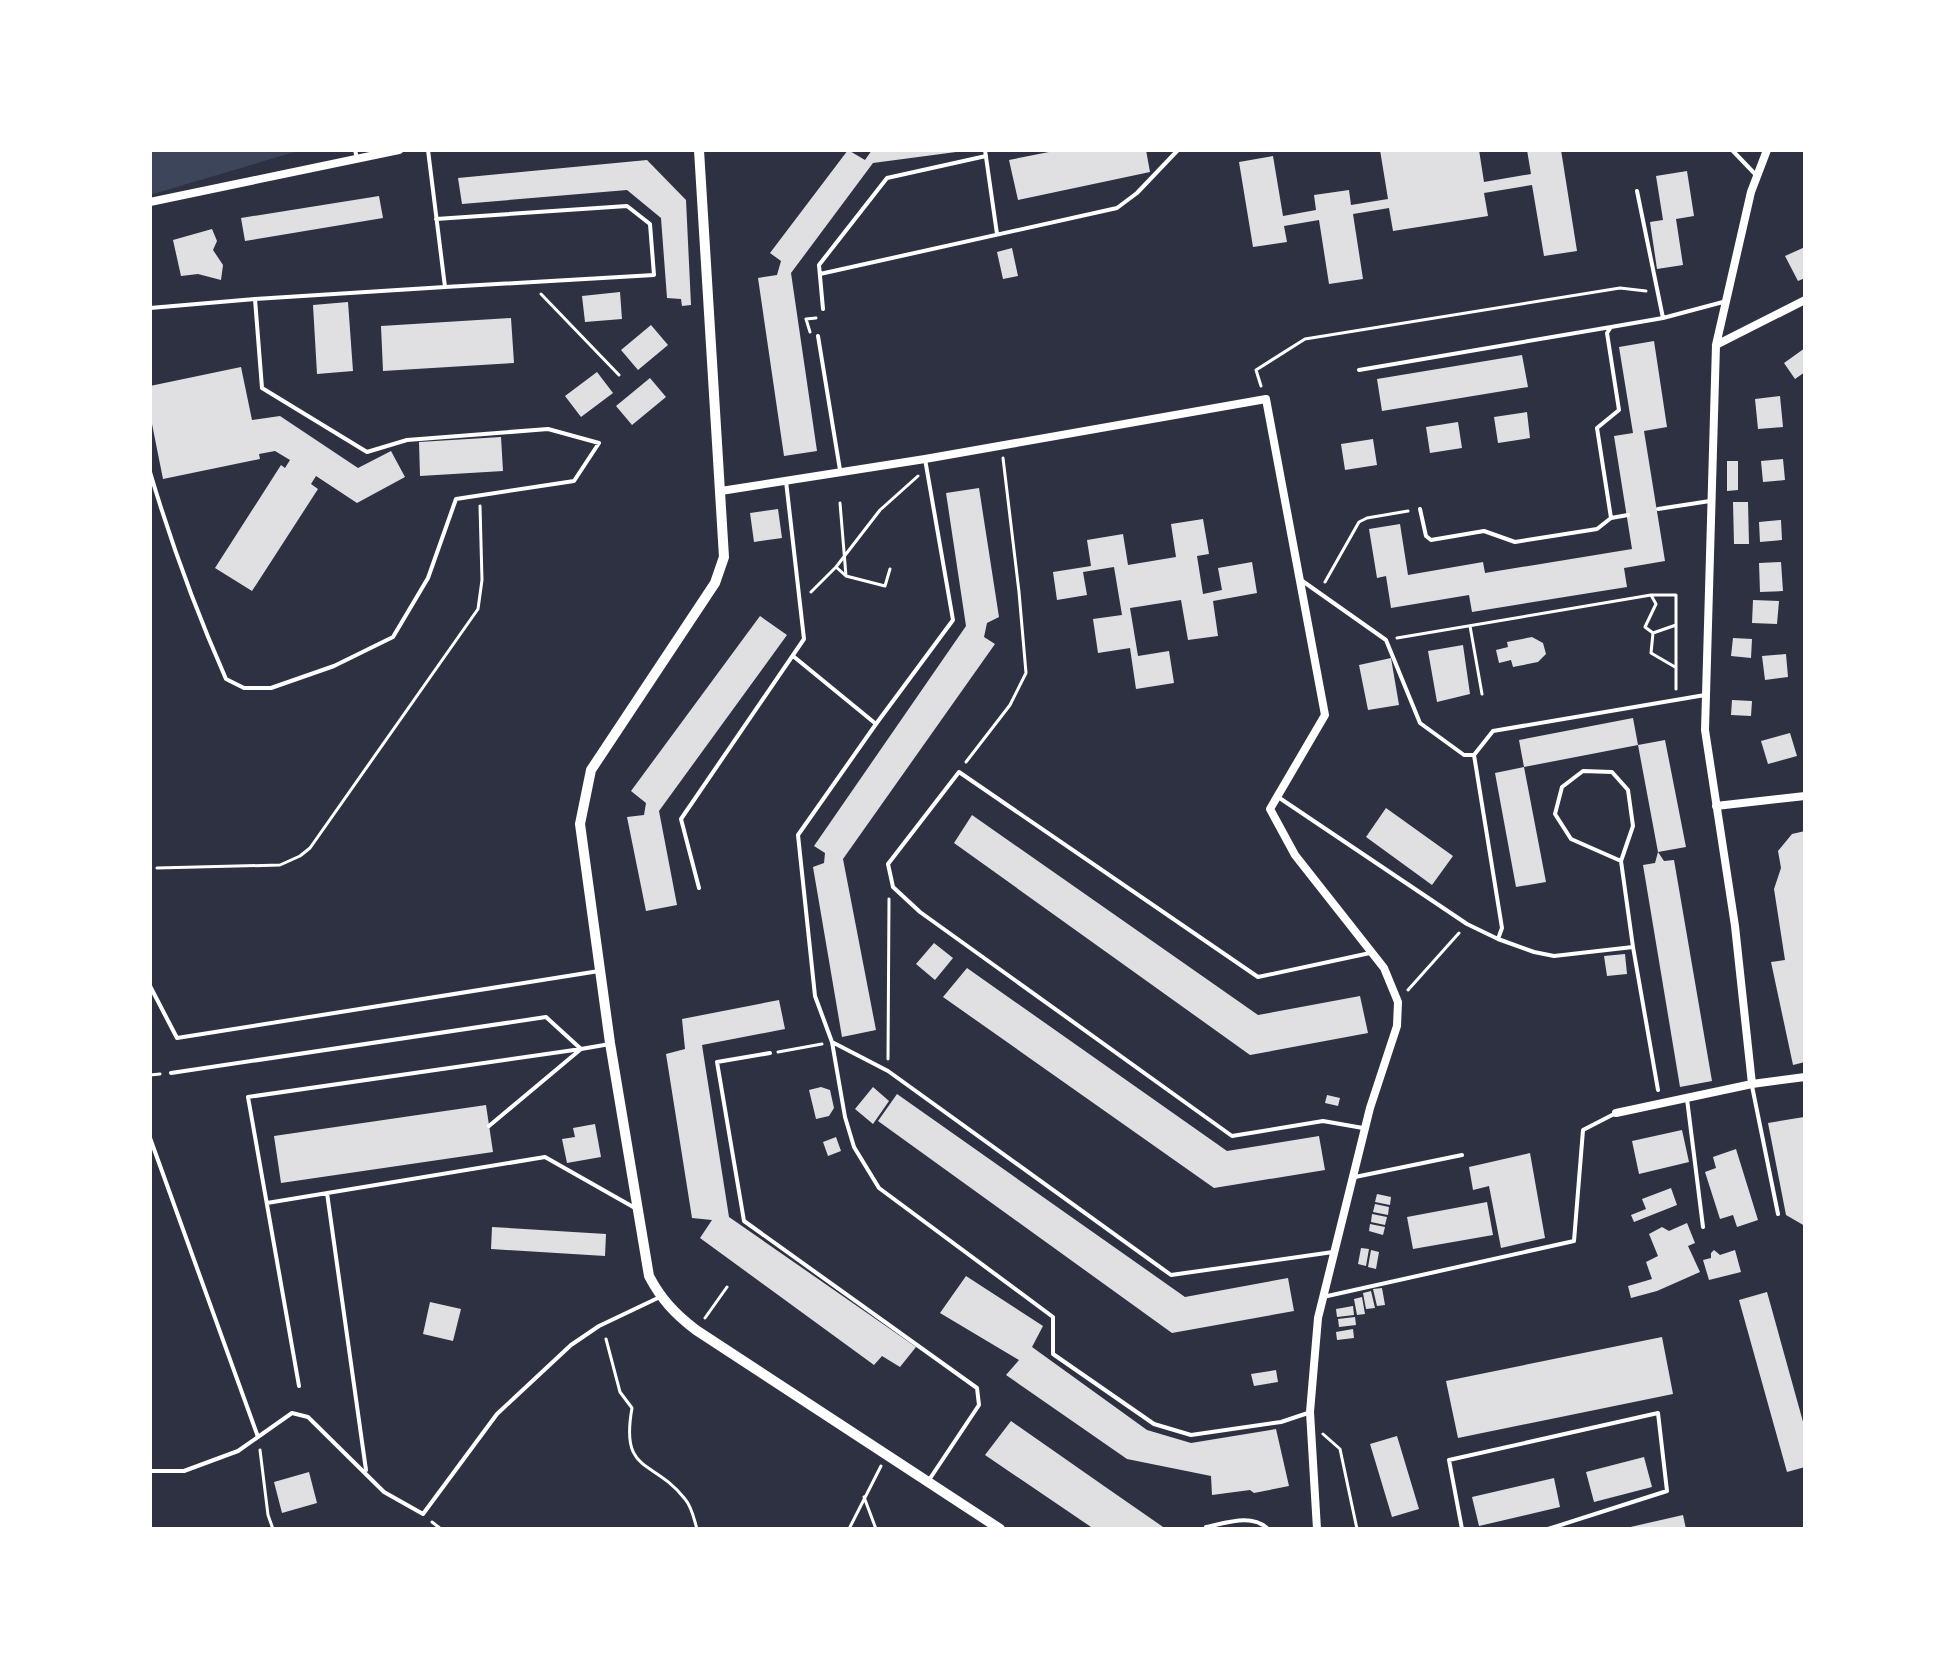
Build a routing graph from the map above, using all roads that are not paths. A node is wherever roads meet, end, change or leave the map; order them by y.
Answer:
1 (399, 150) edge
2 (428, 150) edge
3 (699, 150) edge
4 (1178, 150) edge
5 (1732, 150) edge
6 (1767, 150) edge
7 (985, 153) edge
8 (356, 154) edge
9 (1757, 176) junction
10 (1637, 191) dead end
11 (150, 202) edge
12 (436, 219) junction
13 (997, 234) junction
14 (820, 274) junction
15 (445, 287) junction
16 (255, 299) junction
17 (1805, 300) edge
18 (1726, 301) junction
19 (150, 308) edge
20 (823, 309) dead end
21 (1663, 318) junction
22 (1611, 327) junction
23 (818, 336) dead end
24 (1716, 345) junction
25 (1359, 370) dead end
26 (926, 463) junction
27 (150, 472) edge
28 (840, 473) junction
29 (786, 481) junction
30 (721, 491) junction
31 (1710, 501) junction
32 (1420, 509) road end
33 (1658, 509) dead end
34 (1628, 515) dead end
35 (1611, 518) junction
36 (1301, 580) junction
37 (793, 656) junction
38 (1706, 695) junction
39 (876, 724) junction
40 (1474, 755) junction
41 (1805, 796) edge
42 (1278, 797) junction
43 (1716, 806) junction
44 (1621, 861) junction
45 (699, 888) dead end
46 (1498, 939) junction
47 (1633, 947) junction
48 (1373, 952) junction
49 (602, 971) junction
50 (150, 986) edge
51 (832, 1042) junction
52 (610, 1043) junction
53 (581, 1049) junction
54 (770, 1053) dead end
55 (171, 1073) dead end
56 (1805, 1077) edge
57 (1752, 1084) junction
58 (1658, 1090) dead end
59 (1687, 1099) junction
60 (1616, 1113) joint
61 (489, 1126) dead end
62 (1365, 1129) junction
63 (150, 1138) edge
64 (1462, 1155) dead end
65 (1353, 1177) junction
66 (327, 1193) junction
67 (267, 1203) junction
68 (636, 1209) junction
69 (1778, 1214) dead end
70 (1703, 1227) dead end
71 (1333, 1252) junction
72 (660, 1297) junction
73 (1323, 1297) junction
74 (299, 1386) dead end
75 (1310, 1412) junction
76 (258, 1437) junction
77 (150, 1471) edge
78 (366, 1472) junction
79 (928, 1482) junction
80 (1206, 1527) dead end
81 (1000, 1529) edge
82 (1268, 1529) edge
83 (1317, 1529) edge
84 (1462, 1529) edge
85 (1548, 1529) edge

1 - 8 street
2 - 12 lane
3 - 30 street
4 - 13 lane
5 - 9 lane
6 - 9 street
7 - 13 lane
7 - 14 lane
8 - 11 street
9 - 18 street
10 - 21 lane
12 - 15 lane
12 - 15 lane
13 - 14 lane
14 - 20 lane
15 - 16 lane
16 - 19 lane
16 - 27 lane
17 - 24 street
18 - 21 lane
18 - 24 street
21 - 22 lane
22 - 25 lane
22 - 35 lane
23 - 28 lane
24 - 31 street
26 - 28 street
26 - 36 street
26 - 39 lane
28 - 29 street
29 - 30 street
29 - 37 lane
30 - 49 street
31 - 33 lane
31 - 38 street
32 - 35 lane
34 - 35 lane
36 - 40 lane
36 - 42 street
37 - 39 lane
37 - 45 lane
38 - 40 lane
38 - 43 street
39 - 51 lane
40 - 46 lane
41 - 43 street
42 - 46 lane
42 - 48 street
43 - 57 street
44 - 44 lane
44 - 47 lane
46 - 47 lane
47 - 58 lane
48 - 62 street
48 - 62 lane
49 - 50 lane
49 - 52 street
51 - 71 lane
51 - 75 lane
52 - 53 lane
52 - 68 street
53 - 55 lane
53 - 61 lane
53 - 67 lane
54 - 79 lane
56 - 57 street
57 - 59 street
57 - 69 lane
59 - 60 street
59 - 70 lane
60 - 73 lane
62 - 65 street
63 - 76 lane
64 - 65 lane
65 - 71 street
66 - 67 lane
66 - 68 lane
66 - 78 lane
67 - 74 lane
68 - 72 street
71 - 73 street
72 - 78 lane
72 - 79 street
73 - 75 street
75 - 83 street
76 - 77 lane
76 - 78 lane
79 - 81 street
80 - 82 lane
84 - 85 lane

